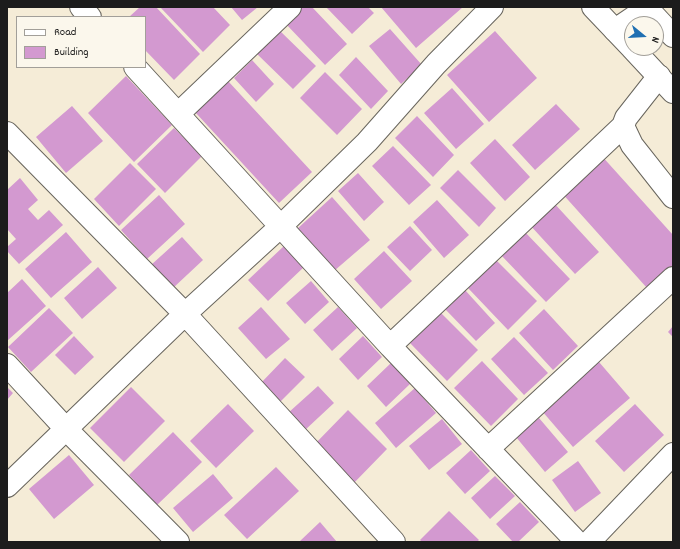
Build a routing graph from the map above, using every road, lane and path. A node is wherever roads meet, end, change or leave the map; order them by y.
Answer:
1 (81, 7) edge
2 (290, 7) edge
3 (492, 7) edge
4 (593, 7) edge
5 (648, 8) edge
6 (89, 16) edge
7 (615, 30) junction
8 (673, 36) edge
9 (624, 40) edge
10 (640, 56) edge
11 (136, 68) edge
12 (666, 84) edge
13 (178, 114) junction
14 (623, 126) junction
15 (7, 133) edge
16 (673, 197) edge
17 (280, 227) junction
18 (673, 278) edge
19 (185, 314) junction
20 (390, 346) junction
21 (7, 365) edge
22 (66, 430) junction
23 (488, 449) junction
24 (673, 454) edge
25 (7, 486) edge
26 (178, 542) edge
27 (394, 542) edge
28 (577, 542) edge
29 (589, 542) edge

1 - 6 main road
2 - 13 main road
3 - 17 main road
4 - 7 main road
5 - 7 main road
5 - 8 main road
7 - 9 main road
10 - 12 main road
11 - 13 main road
12 - 14 main road
13 - 17 main road
14 - 16 main road
14 - 20 main road
15 - 19 main road
17 - 19 main road
17 - 20 main road
18 - 23 main road
19 - 22 main road
19 - 27 main road
20 - 23 main road
21 - 22 main road
22 - 25 main road
22 - 26 main road
23 - 28 main road
24 - 29 main road

